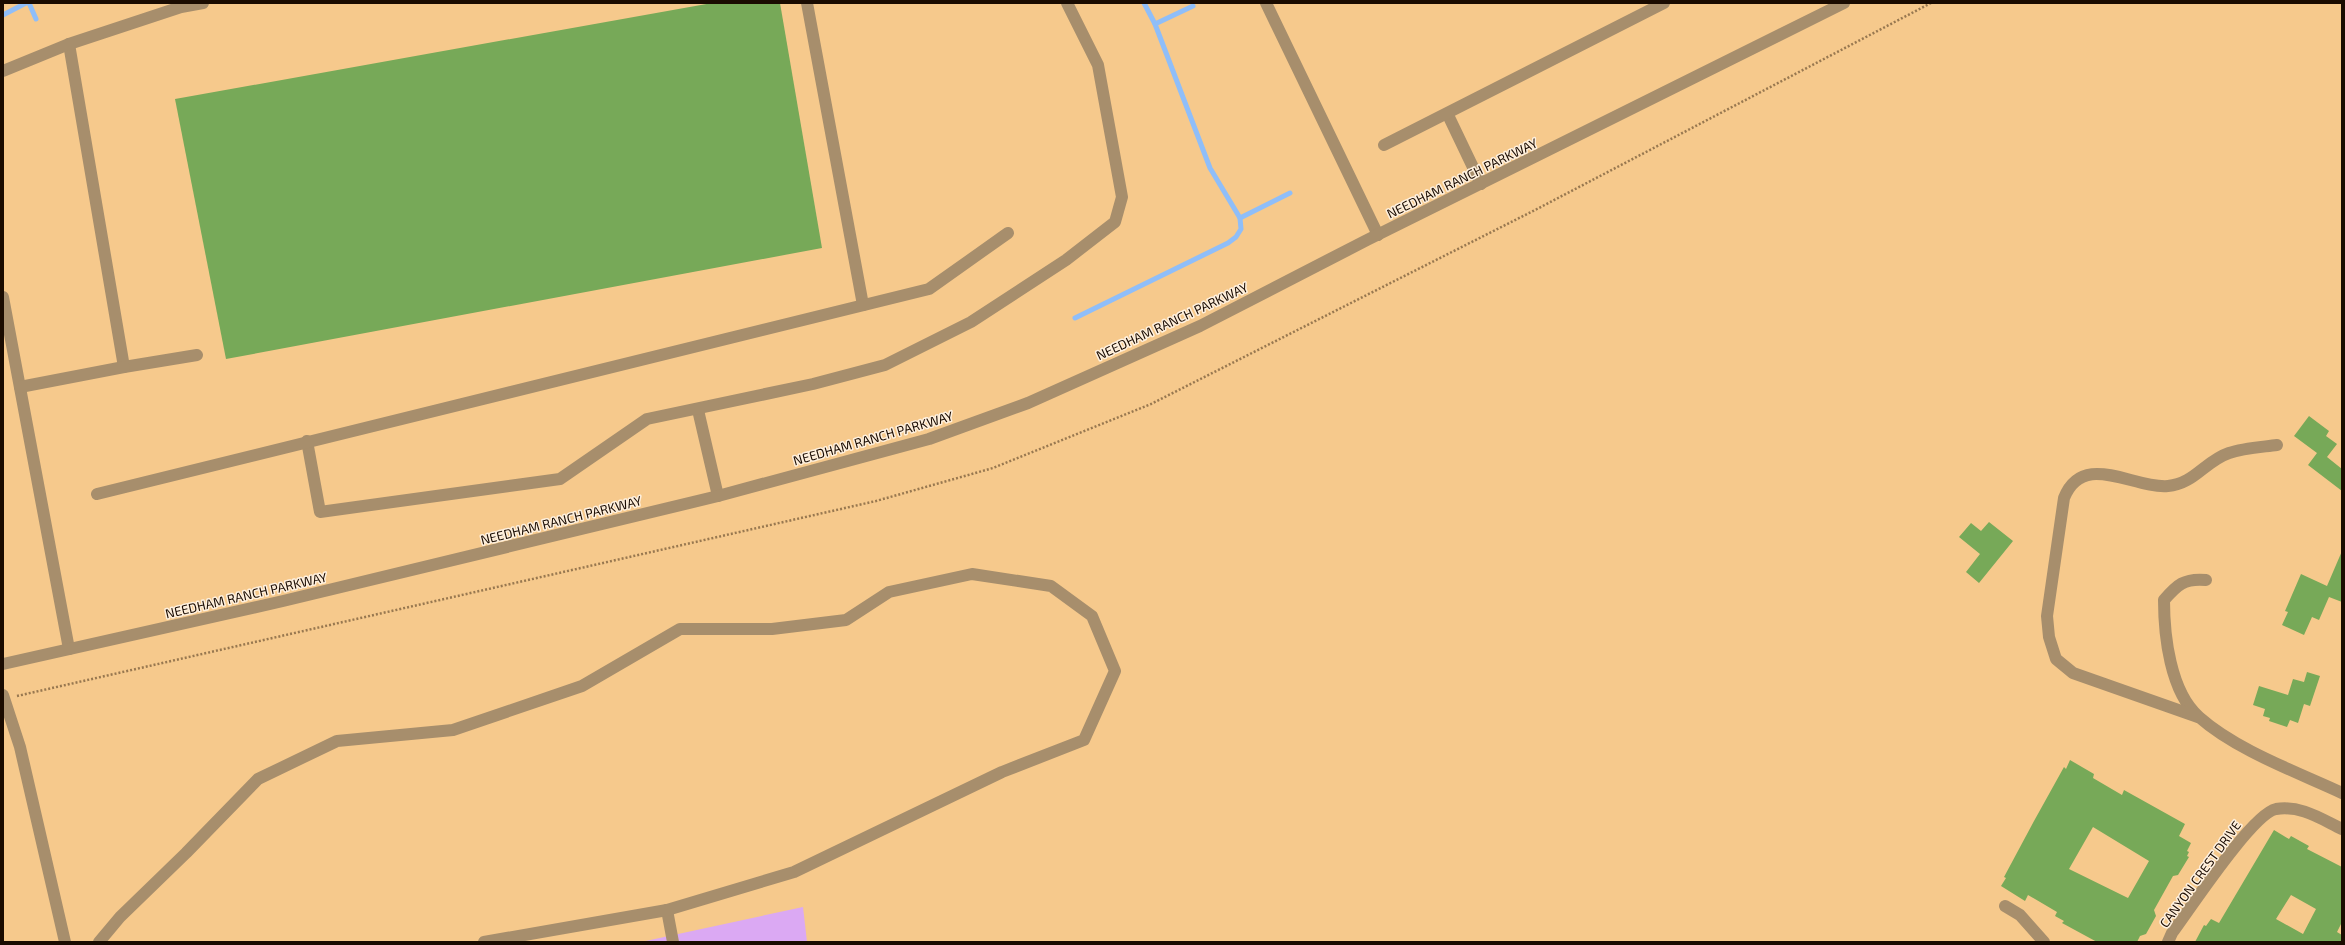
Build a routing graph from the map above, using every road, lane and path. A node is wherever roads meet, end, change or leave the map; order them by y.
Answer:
1 (203, 3) edge
2 (807, 3) edge
3 (1067, 3) edge
4 (1266, 3) edge
5 (1664, 3) edge
6 (1844, 3) edge
7 (69, 44) junction
8 (3, 71) edge
9 (1448, 115) junction
10 (1384, 145) dead end
11 (1481, 184) junction
12 (1008, 233) dead end
13 (1378, 235) junction
14 (3, 297) edge
15 (862, 305) junction
16 (196, 355) dead end
17 (124, 367) junction
18 (20, 386) junction
19 (698, 410) junction
20 (307, 441) junction
21 (2277, 445) dead end
22 (97, 494) dead end
23 (718, 496) junction
24 (2206, 580) dead end
25 (69, 649) junction
26 (3, 664) edge
27 (3, 695) edge
28 (2198, 717) junction
29 (2342, 793) edge
30 (2342, 829) edge
31 (2005, 906) dead end
32 (668, 910) junction
33 (65, 942) edge
34 (99, 942) edge
35 (484, 942) edge
36 (673, 942) edge
37 (2044, 942) edge
38 (2168, 942) edge

1 - 7 street
2 - 15 street
3 - 19 street
4 - 13 street
5 - 9 street
6 - 11 street, NEEDHAM RANCH PARKWAY
7 - 8 street
7 - 17 street
9 - 10 street
9 - 11 street
11 - 13 street, NEEDHAM RANCH PARKWAY
12 - 15 street
13 - 23 street, NEEDHAM RANCH PARKWAY
14 - 18 street
15 - 20 street
16 - 17 street
17 - 18 street
18 - 25 street
19 - 20 street
19 - 23 street
20 - 22 street
21 - 28 street
23 - 25 street, NEEDHAM RANCH PARKWAY
24 - 28 street
25 - 26 street, NEEDHAM RANCH PARKWAY
27 - 33 street
28 - 29 street
30 - 38 street, CANYON CREST DRIVE
31 - 37 street
32 - 34 street
32 - 35 street
32 - 36 street

